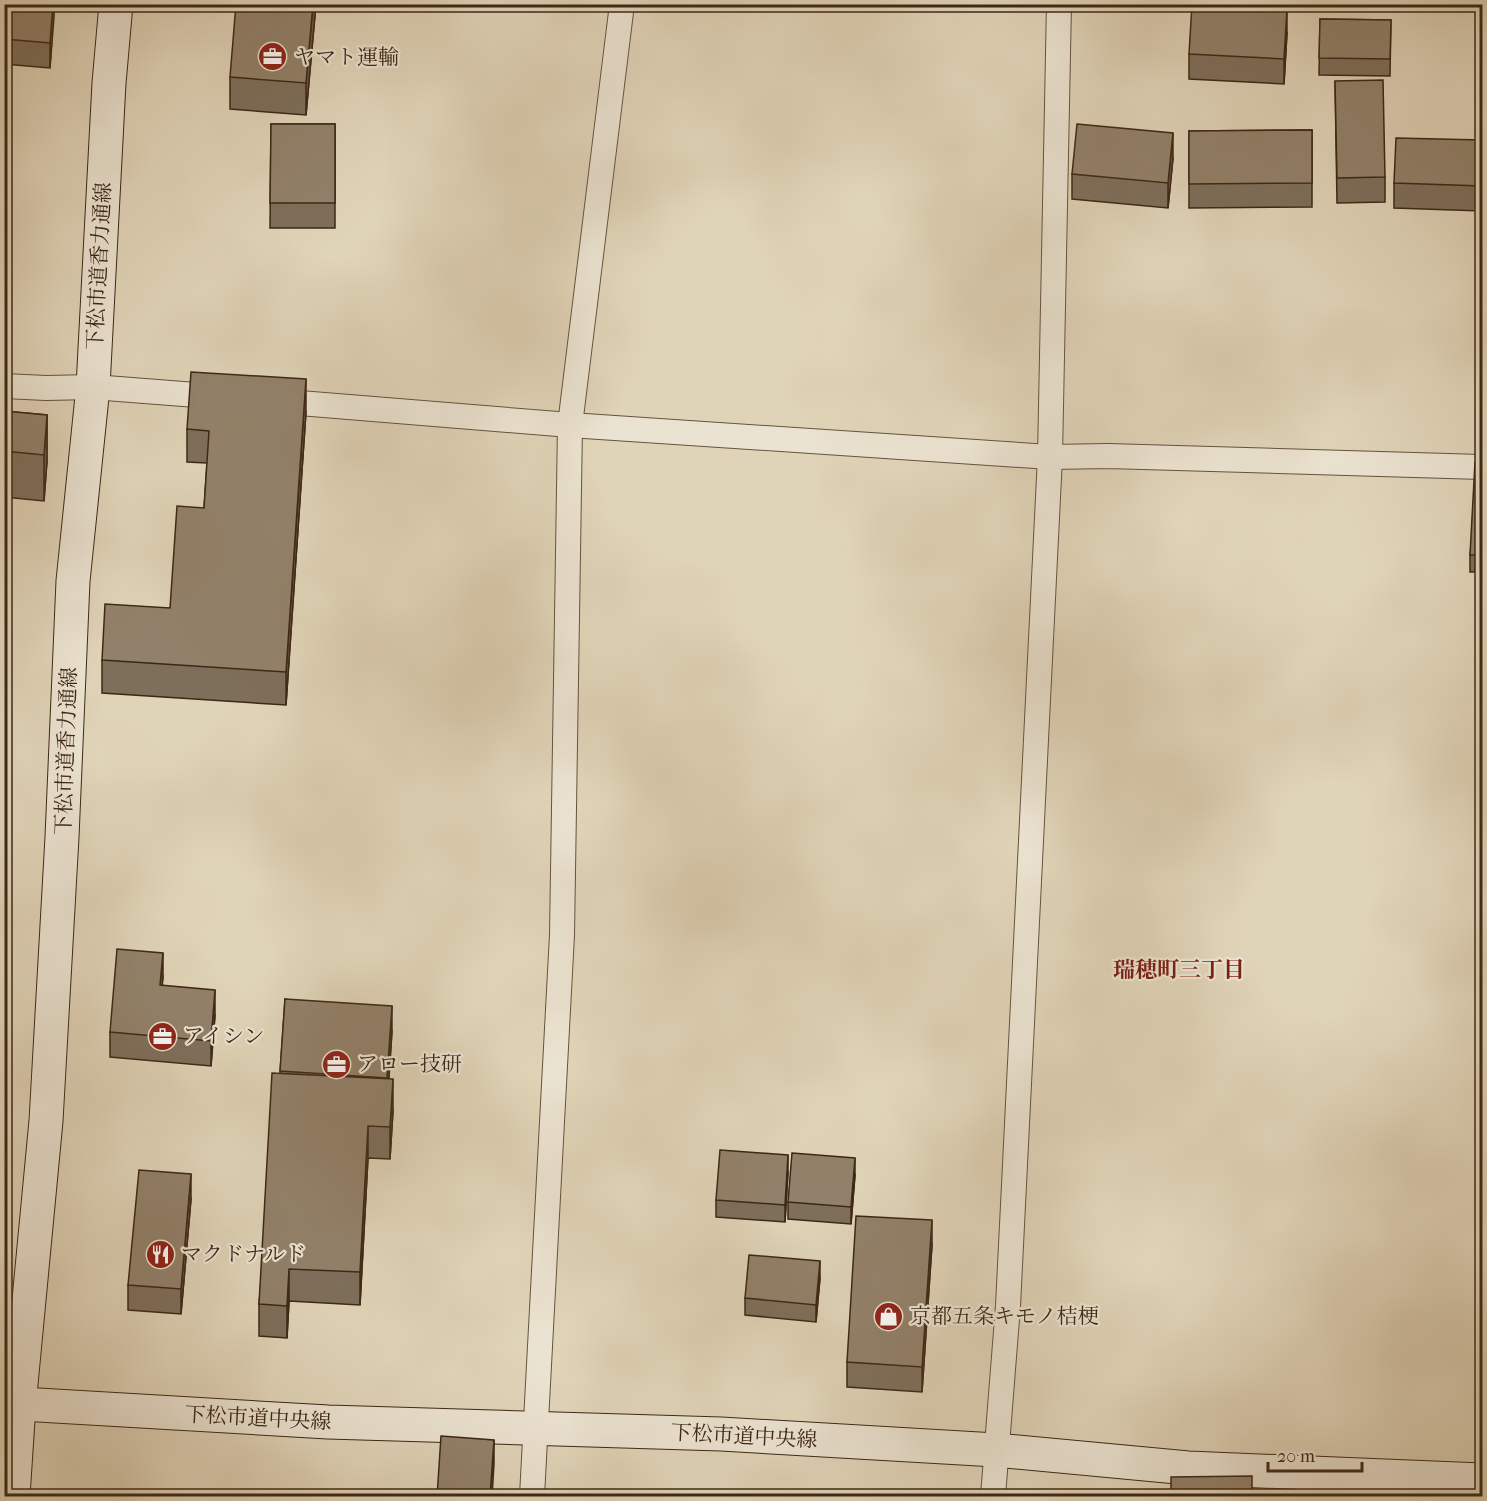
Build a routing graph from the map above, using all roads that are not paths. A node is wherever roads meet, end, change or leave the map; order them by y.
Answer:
1 (116, 4) edge
2 (622, 4) edge
3 (1059, 4) edge
4 (4, 386) edge
5 (93, 387) junction
6 (570, 425) junction
7 (1050, 457) junction
8 (1482, 467) edge
9 (12, 1404) edge
10 (536, 1427) junction
11 (996, 1450) junction
12 (1482, 1480) edge
13 (13, 1497) edge
14 (531, 1497) edge
15 (993, 1497) edge

1 - 5 street, 下松市道香力通線
2 - 6 street
3 - 7 street
4 - 5 street
5 - 6 street
5 - 9 street, 下松市道香力通線
6 - 7 street
6 - 10 street
7 - 8 street
7 - 11 street
9 - 10 street, 下松市道中央線
9 - 13 street, 下松市道香力通線
10 - 11 street, 下松市道中央線
10 - 14 street
11 - 12 street, 下松市道中央線
11 - 15 street

